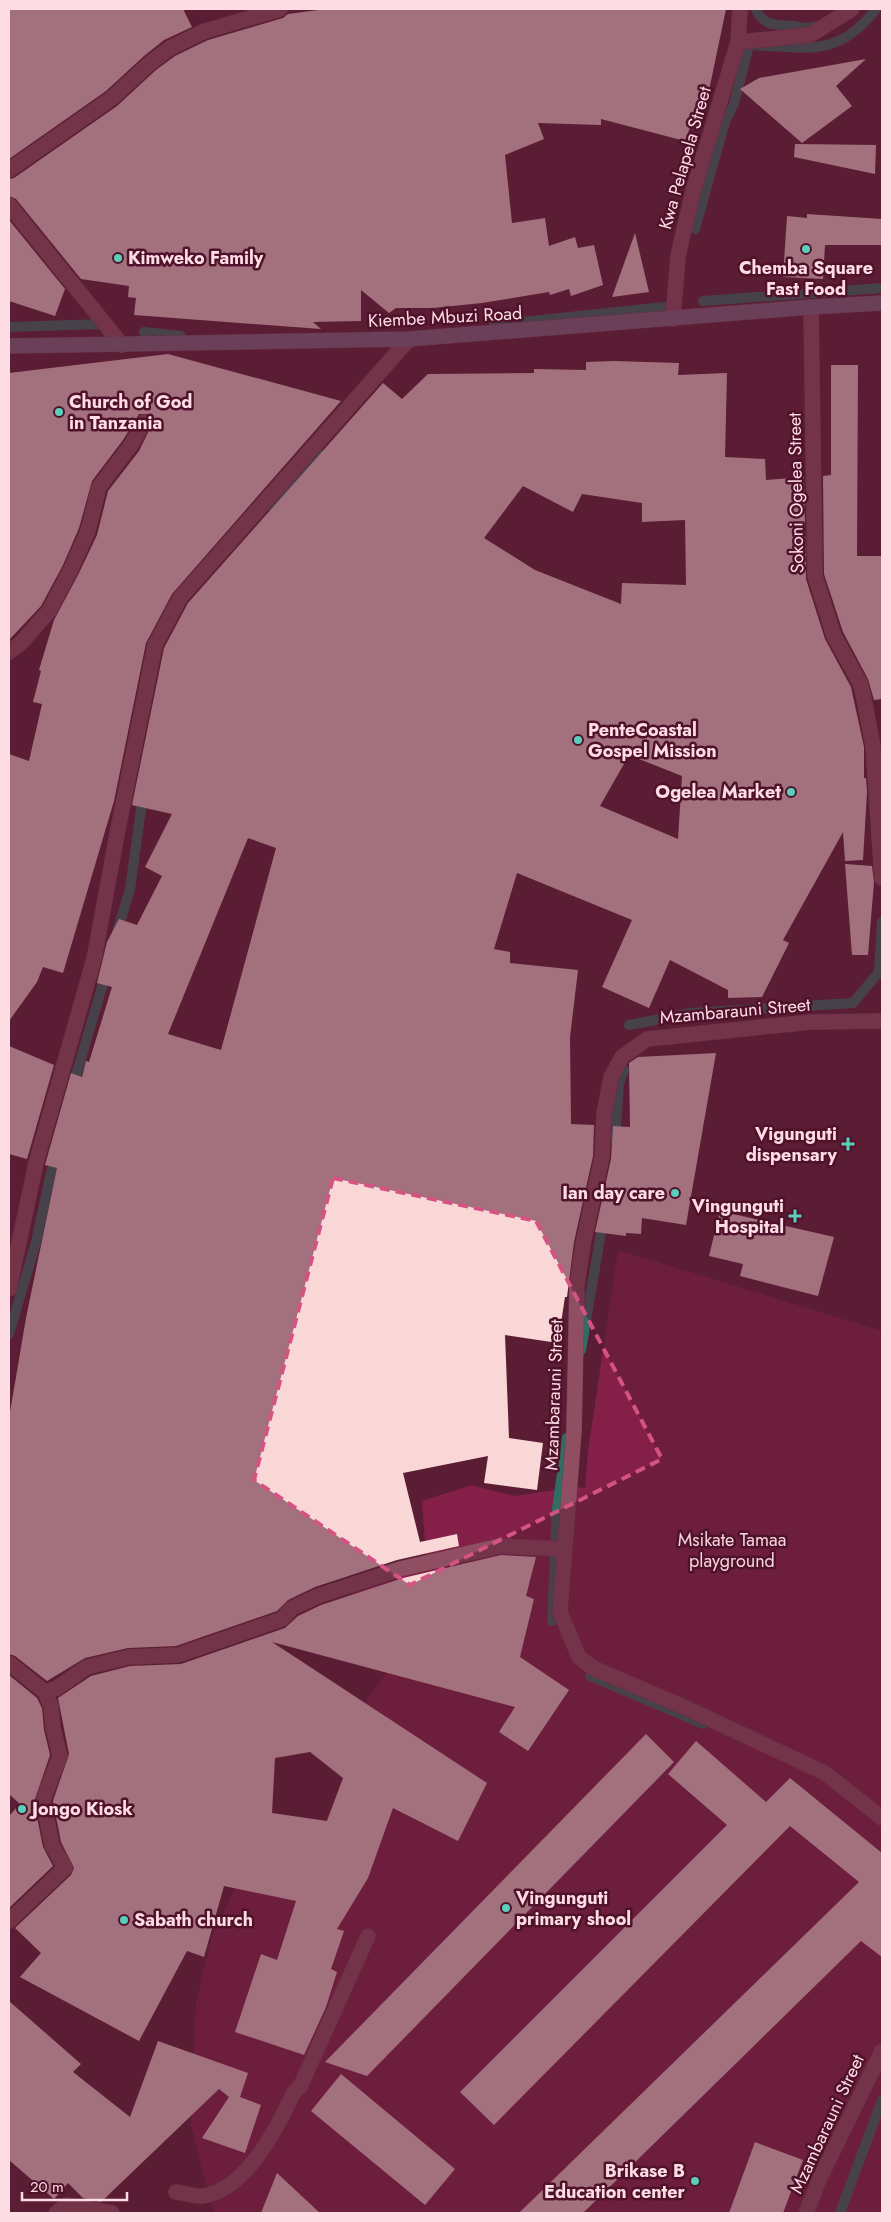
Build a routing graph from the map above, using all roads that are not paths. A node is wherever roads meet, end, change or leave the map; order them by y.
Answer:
1 (280, 9) edge
2 (740, 9) edge
3 (852, 9) edge
4 (738, 42) junction
5 (9, 170) edge
6 (9, 205) edge
7 (882, 303) edge
8 (811, 307) junction
9 (674, 319) junction
10 (409, 340) junction
11 (122, 345) junction
12 (9, 346) edge
13 (144, 422) dead end
14 (9, 652) edge
15 (882, 878) edge
16 (882, 1021) edge
17 (9, 1289) edge
18 (564, 1549) junction
19 (9, 1663) edge
20 (45, 1692) junction
21 (882, 1818) edge
22 (9, 1921) edge
23 (368, 1936) dead end
24 (882, 2052) edge
25 (176, 2192) dead end
26 (56, 2213) edge
27 (112, 2213) edge
28 (806, 2213) edge

1 - 5 street
2 - 4 street, Kwa Pelapela Street
3 - 4 street
4 - 9 street, Kwa Pelapela Street
6 - 11 street
7 - 8 main road, Kiembe Mbuzi Road
8 - 9 main road, Kiembe Mbuzi Road
8 - 15 street, Sokoni Ogelea Street
9 - 10 main road, Kiembe Mbuzi Road
10 - 11 main road, Kiembe Mbuzi Road
10 - 17 street
11 - 12 main road, Kiembe Mbuzi Road
13 - 14 street
16 - 18 street, Mzambarauni Street
18 - 20 street
18 - 21 street, Mzambarauni Street
19 - 20 street
20 - 22 street
23 - 25 street
24 - 28 street, Mzambarauni Street
26 - 27 street

